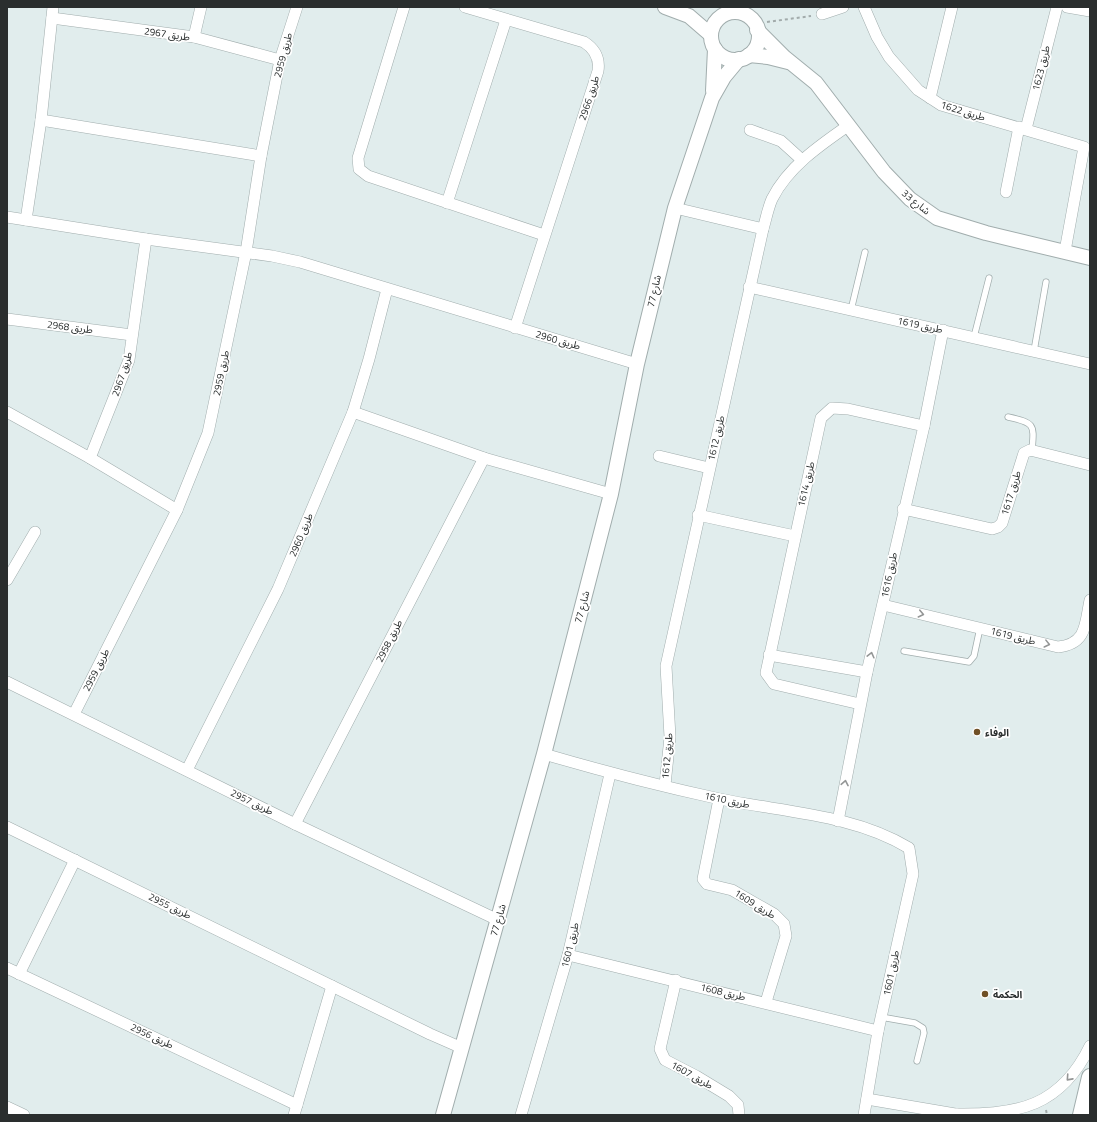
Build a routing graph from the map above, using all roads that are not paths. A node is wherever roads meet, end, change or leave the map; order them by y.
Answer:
1 (201, 7) edge
2 (297, 7) edge
3 (404, 7) edge
4 (465, 7) edge
5 (665, 7) edge
6 (843, 7) edge
7 (864, 7) edge
8 (952, 7) edge
9 (1057, 7) edge
10 (1067, 7) edge
11 (735, 10) edge
12 (53, 12) edge
13 (1090, 12) edge
14 (822, 14) road end
15 (689, 16) junction
16 (719, 18) junction
17 (506, 20) junction
18 (754, 20) edge
19 (711, 35) junction
20 (194, 37) junction
21 (715, 49) junction
22 (744, 57) junction
23 (280, 60) junction
24 (794, 65) junction
25 (712, 98) junction
26 (930, 98) junction
27 (41, 120) junction
28 (849, 125) junction
29 (1023, 128) junction
30 (750, 130) dead end
31 (1087, 147) edge
32 (261, 156) junction
33 (802, 160) junction
34 (1006, 192) dead end
35 (447, 203) junction
36 (675, 208) junction
37 (7, 217) edge
38 (26, 220) junction
39 (763, 229) junction
40 (544, 235) junction
41 (146, 239) junction
42 (246, 252) junction
43 (865, 252) dead end
44 (1065, 252) junction
45 (1090, 258) edge
46 (989, 278) dead end
47 (1046, 282) dead end
48 (749, 287) junction
49 (387, 289) junction
50 (851, 310) junction
51 (7, 319) edge
52 (515, 328) junction
53 (943, 330) junction
54 (132, 335) junction
55 (974, 337) junction
56 (1034, 351) junction
57 (637, 364) junction
58 (1090, 364) edge
59 (7, 412) edge
60 (353, 412) junction
61 (1008, 417) dead end
62 (924, 426) junction
63 (1032, 451) junction
64 (659, 456) dead end
65 (90, 458) junction
66 (484, 458) junction
67 (1090, 465) edge
68 (709, 468) junction
69 (611, 494) junction
70 (903, 509) junction
71 (177, 510) junction
72 (698, 515) junction
73 (35, 532) dead end
74 (795, 536) junction
75 (7, 580) edge
76 (1090, 600) edge
77 (883, 605) junction
78 (980, 627) junction
79 (904, 651) dead end
80 (769, 655) junction
81 (867, 672) junction
82 (7, 682) edge
83 (860, 704) junction
84 (74, 714) junction
85 (544, 754) junction
86 (187, 770) junction
87 (610, 774) junction
88 (665, 785) junction
89 (720, 799) junction
90 (838, 821) junction
91 (295, 824) junction
92 (7, 827) edge
93 (909, 848) joint
94 (75, 860) junction
95 (498, 920) junction
96 (568, 955) junction
97 (7, 968) edge
98 (19, 974) junction
99 (676, 980) junction
100 (332, 986) junction
101 (766, 1002) junction
102 (881, 1017) junction
103 (878, 1031) junction
104 (1090, 1046) edge
105 (462, 1048) junction
106 (916, 1061) dead end
107 (1090, 1078) edge
108 (868, 1099) junction
109 (7, 1107) edge
110 (295, 1110) edge
111 (24, 1115) edge
112 (443, 1115) edge
113 (521, 1115) edge
114 (739, 1115) edge
115 (864, 1115) edge
116 (959, 1115) edge
117 (1081, 1115) edge

1 - 20 street
2 - 23 street, طريق 2959
3 - 35 street
4 - 17 street, طريق 2966
5 - 15 street
6 - 14 street
7 - 26 street, طريق 1622
8 - 26 street
9 - 29 street, طريق 1623
10 - 13 street
11 - 16 street
11 - 18 street
12 - 20 street, طريق 2967
12 - 27 street, طريق 2967
15 - 16 street
15 - 19 street
16 - 19 street
17 - 35 street
17 - 40 street, طريق 2966
18 - 22 street
18 - 24 street, شارع 33
19 - 21 street
20 - 23 street, طريق 2967
21 - 22 street
21 - 25 street, شارع 77
22 - 24 street, شارع 33
22 - 25 street, شارع 77
23 - 32 street, طريق 2959
24 - 28 street, شارع 33
25 - 36 street, شارع 77
26 - 29 street, طريق 1622
27 - 32 street
27 - 38 street, طريق 2967
28 - 33 street, طريق 1612
28 - 44 street, شارع 33
29 - 31 street, طريق 1622
29 - 34 street, طريق 1623
30 - 33 street
31 - 44 street, طريق 1622
32 - 42 street, طريق 2959
33 - 39 street, طريق 1612
35 - 40 street
36 - 39 street
36 - 57 street, شارع 77
37 - 38 street
38 - 41 street
39 - 48 street, طريق 1612
40 - 52 street, طريق 2966
41 - 42 street
41 - 54 street, طريق 2967
42 - 49 street, طريق 2960
42 - 71 street, طريق 2959
43 - 50 lane
44 - 45 street, شارع 33
46 - 55 lane
47 - 56 lane
48 - 50 street, طريق 1619
48 - 68 street, طريق 1612
49 - 52 street, طريق 2960
49 - 60 street, طريق 2960
50 - 53 street, طريق 1619
51 - 54 street, طريق 2968
52 - 57 street, طريق 2960
53 - 55 street, طريق 1619
53 - 62 street, طريق 1616
54 - 65 street, طريق 2967
55 - 56 street, طريق 1619
56 - 58 street, طريق 1619
57 - 69 street, شارع 77
59 - 65 street
60 - 66 street
60 - 86 street, طريق 2960
61 - 63 lane
62 - 70 street, طريق 1616
62 - 74 street, طريق 1614
63 - 67 street
63 - 70 street, طريق 1617
64 - 68 street
65 - 71 street
66 - 69 street
66 - 91 street, طريق 2958
68 - 72 street, طريق 1612
69 - 85 street, شارع 77
70 - 77 street, طريق 1616
71 - 84 street, طريق 2959
72 - 74 street
72 - 88 street, طريق 1612
73 - 75 street
74 - 80 street, طريق 1614
78 -> 76 street, طريق 1619
77 -> 78 street, طريق 1619
81 -> 77 street, طريق 1616
78 - 79 lane
80 - 81 street
80 - 83 street, طريق 1614
81 - 83 street, طريق 1616
82 - 84 street, طريق 2957
90 -> 83 street, طريق 1616
84 - 86 street, طريق 2957
85 - 87 street, طريق 1610
85 - 95 street, شارع 77
86 - 91 street, طريق 2957
87 - 88 street, طريق 1610
87 - 96 street, طريق 1601
88 - 89 street, طريق 1610
89 - 90 street, طريق 1610
89 - 101 street, طريق 1609
90 - 93 street, طريق 1610
91 - 95 street, طريق 2957
92 - 94 street, طريق 2955
93 - 102 street, طريق 1601
94 - 98 street
94 - 100 street, طريق 2955
95 - 105 street, شارع 77
96 - 99 street, طريق 1608
96 - 113 street, طريق 1601
97 - 98 street, طريق 2956
98 - 110 street, طريق 2956
99 - 101 street, طريق 1608
99 - 114 street, طريق 1607
100 - 105 street, طريق 2955
100 - 110 street
101 - 103 street, طريق 1608
102 - 103 street, طريق 1601
102 - 106 lane
103 - 108 street, طريق 1601
104 -> 116 street
105 - 112 street, شارع 77
107 - 117 main road
108 - 115 street, طريق 1601
108 - 116 street
109 - 111 street

